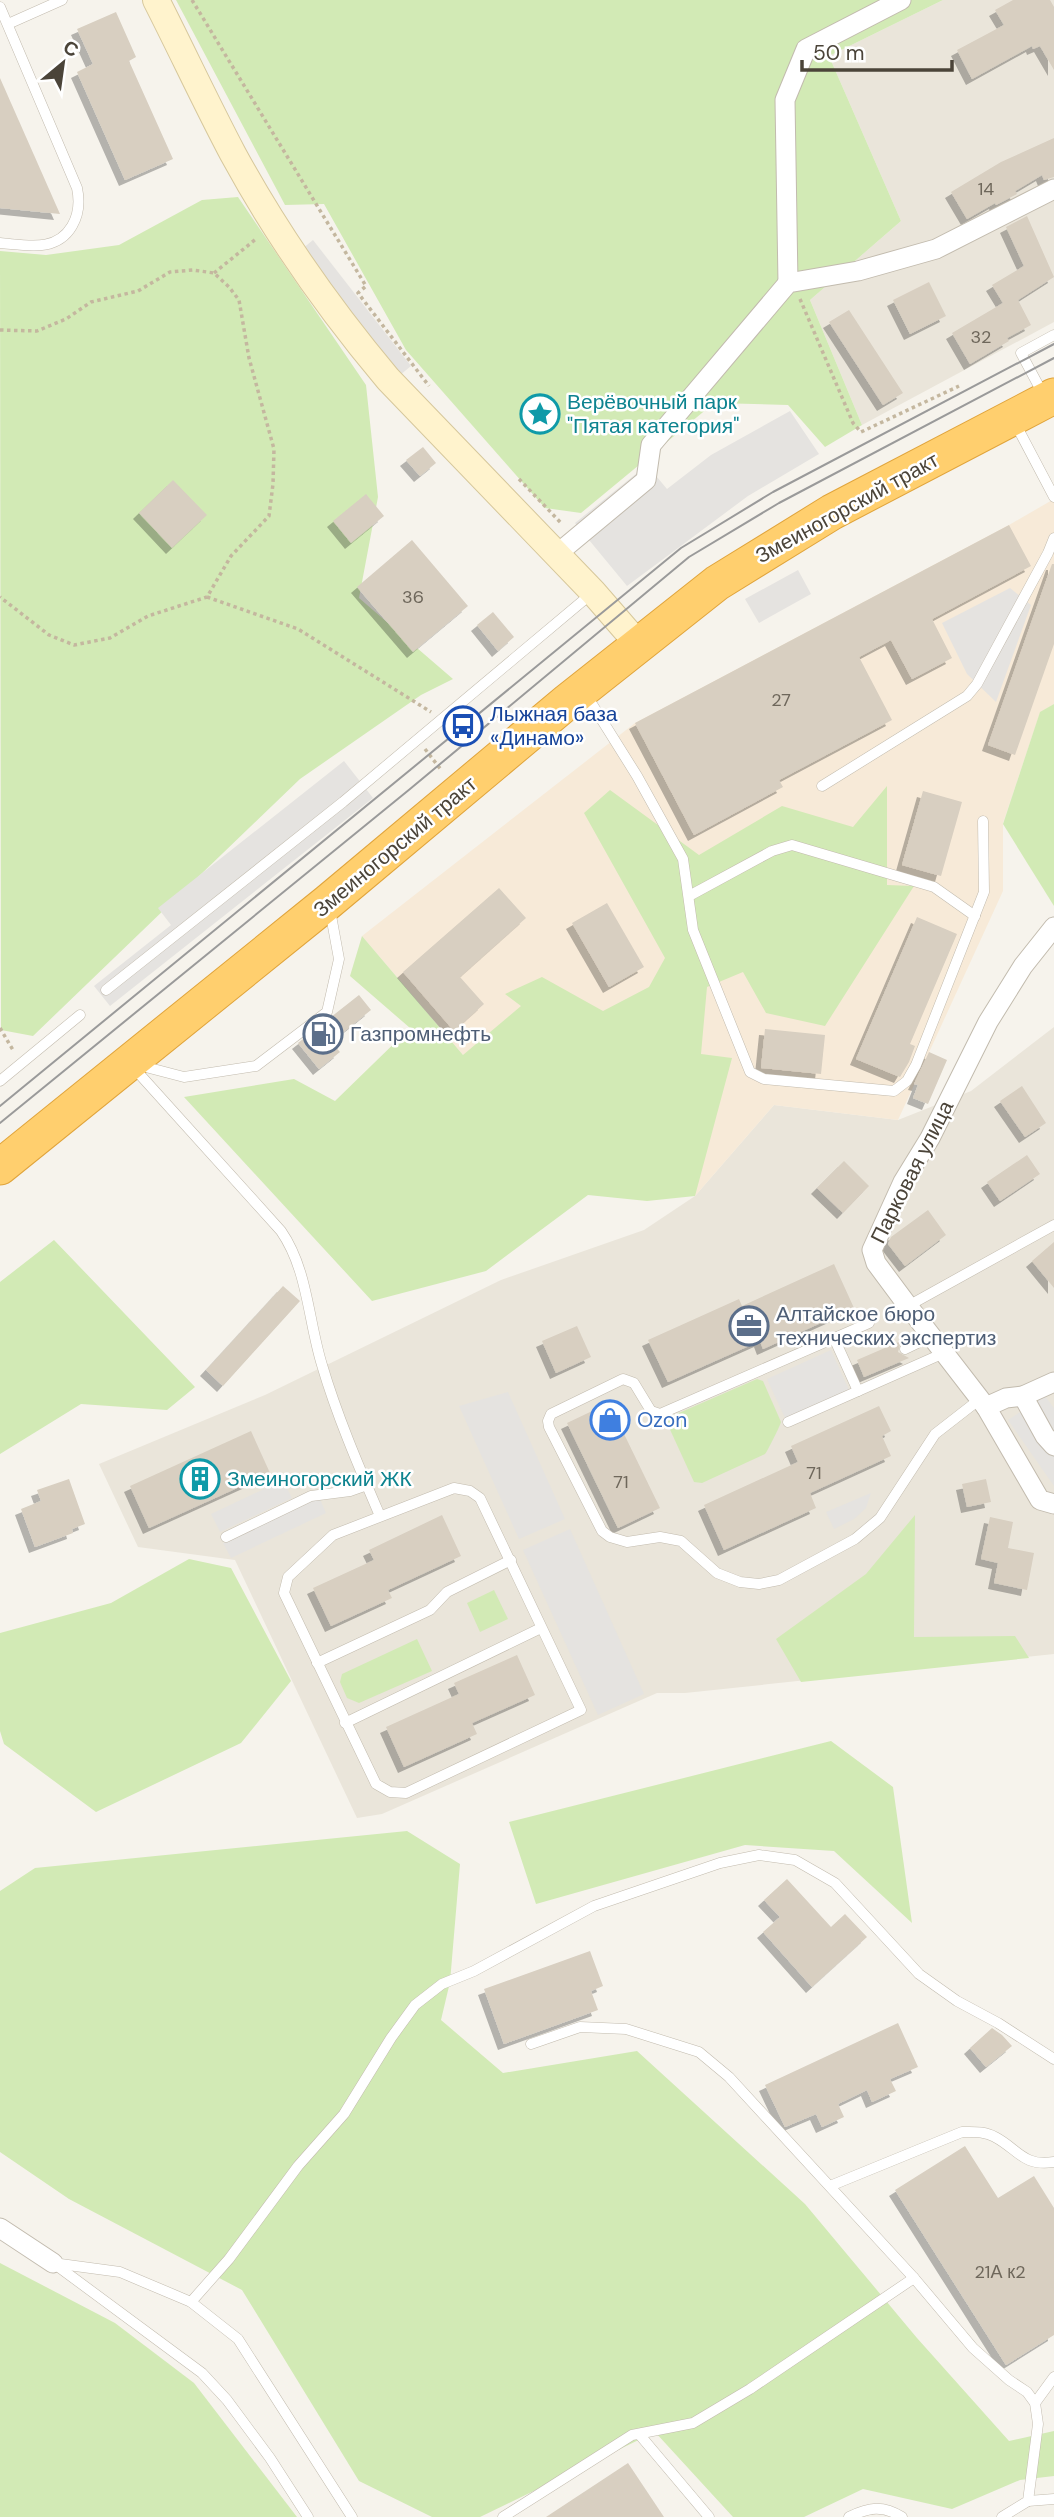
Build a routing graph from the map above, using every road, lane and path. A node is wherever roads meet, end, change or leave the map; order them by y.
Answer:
1 (62, 0) edge
2 (156, 0) edge
3 (192, 0) edge
4 (901, 0) edge
5 (0, 7) edge
6 (8, 24) junction
7 (1054, 189) edge
8 (275, 225) junction
9 (0, 243) edge
10 (215, 273) junction
11 (788, 284) junction
12 (0, 330) edge
13 (1054, 335) edge
14 (959, 386) dead end
15 (430, 388) dead end
16 (1050, 398) edge
17 (1012, 418) junction
18 (513, 474) dead end
19 (1054, 497) edge
20 (1054, 538) edge
21 (566, 546) junction
22 (593, 592) junction
23 (0, 597) edge
24 (207, 597) junction
25 (639, 645) junction
26 (583, 689) junction
27 (442, 719) junction
28 (434, 741) dead end
29 (446, 776) dead end
30 (822, 786) dead end
31 (983, 821) dead end
32 (689, 896) junction
33 (328, 902) junction
34 (975, 916) junction
35 (1054, 928) edge
36 (106, 990) dead end
37 (80, 1015) dead end
38 (0, 1028) edge
39 (128, 1062) junction
40 (21, 1063) junction
41 (0, 1081) edge
42 (0, 1167) edge
43 (1054, 1225) edge
44 (908, 1306) junction
45 (869, 1323) dead end
46 (932, 1336) junction
47 (834, 1338) junction
48 (905, 1349) dead end
49 (945, 1353) junction
50 (1054, 1382) edge
51 (858, 1391) junction
52 (1023, 1396) junction
53 (983, 1403) junction
54 (788, 1422) dead end
55 (1054, 1446) edge
56 (367, 1485) junction
57 (1054, 1504) edge
58 (380, 1517) junction
59 (226, 1537) dead end
60 (511, 1560) junction
61 (541, 1628) junction
62 (317, 1663) junction
63 (345, 1723) junction
64 (531, 2043) dead end
65 (1054, 2059) edge
66 (1054, 2162) edge
67 (830, 2186) junction
68 (0, 2228) edge
69 (53, 2263) junction
70 (914, 2278) junction
71 (191, 2302) junction
72 (1054, 2377) edge
73 (1035, 2403) junction
74 (639, 2434) junction
75 (1054, 2499) edge
76 (1028, 2501) junction
77 (308, 2517) edge
78 (352, 2517) edge
79 (503, 2517) edge
80 (709, 2517) edge
81 (849, 2517) edge
82 (902, 2517) edge
83 (1002, 2517) edge

1 - 6 lane
2 - 8 street
3 - 15 path
4 - 11 street
5 - 6 lane
6 - 9 lane
7 - 11 street
8 - 10 path
8 - 21 street
10 - 12 path
10 - 24 path
11 - 14 path
11 - 21 street
13 - 16 lane
16 - 17 highway, Змеиногорский тракт
17 - 19 lane
17 - 25 highway, Змеиногорский тракт
18 - 21 path
20 - 30 lane
21 - 22 street
22 - 25 street
22 - 27 lane
23 - 24 path
24 - 27 path
25 - 26 highway, Змеиногорский тракт
26 - 32 lane
26 - 33 highway, Змеиногорский тракт
27 - 36 lane
28 - 29 path
31 - 34 lane
32 - 34 lane
32 - 34 lane
33 - 39 highway, Змеиногорский тракт
33 - 39 lane
35 - 44 street, Парковая улица
37 - 40 lane
38 - 40 path
39 - 42 highway, Змеиногорский тракт
39 - 56 lane
40 - 41 lane
43 - 44 lane
44 - 46 street, Парковая улица
45 - 47 lane
46 - 48 lane
46 - 49 street, Парковая улица
47 - 51 lane
47 - 53 lane
49 - 51 lane
49 - 53 street, Парковая улица
50 - 52 street
51 - 54 lane
52 - 53 street
52 - 55 street
53 - 57 street, Парковая улица
56 - 58 lane
56 - 59 lane
58 - 60 lane
58 - 62 lane
60 - 61 lane
60 - 62 lane
61 - 63 lane
61 - 63 lane
62 - 63 lane
64 - 67 lane
65 - 71 lane
66 - 67 lane
67 - 70 lane
68 - 69 street
69 - 71 lane
69 - 77 lane
70 - 73 lane
70 - 74 lane
71 - 78 lane
72 - 73 lane
73 - 76 lane
74 - 79 lane
74 - 80 lane
75 - 76 lane
76 - 83 lane
81 - 82 lane

